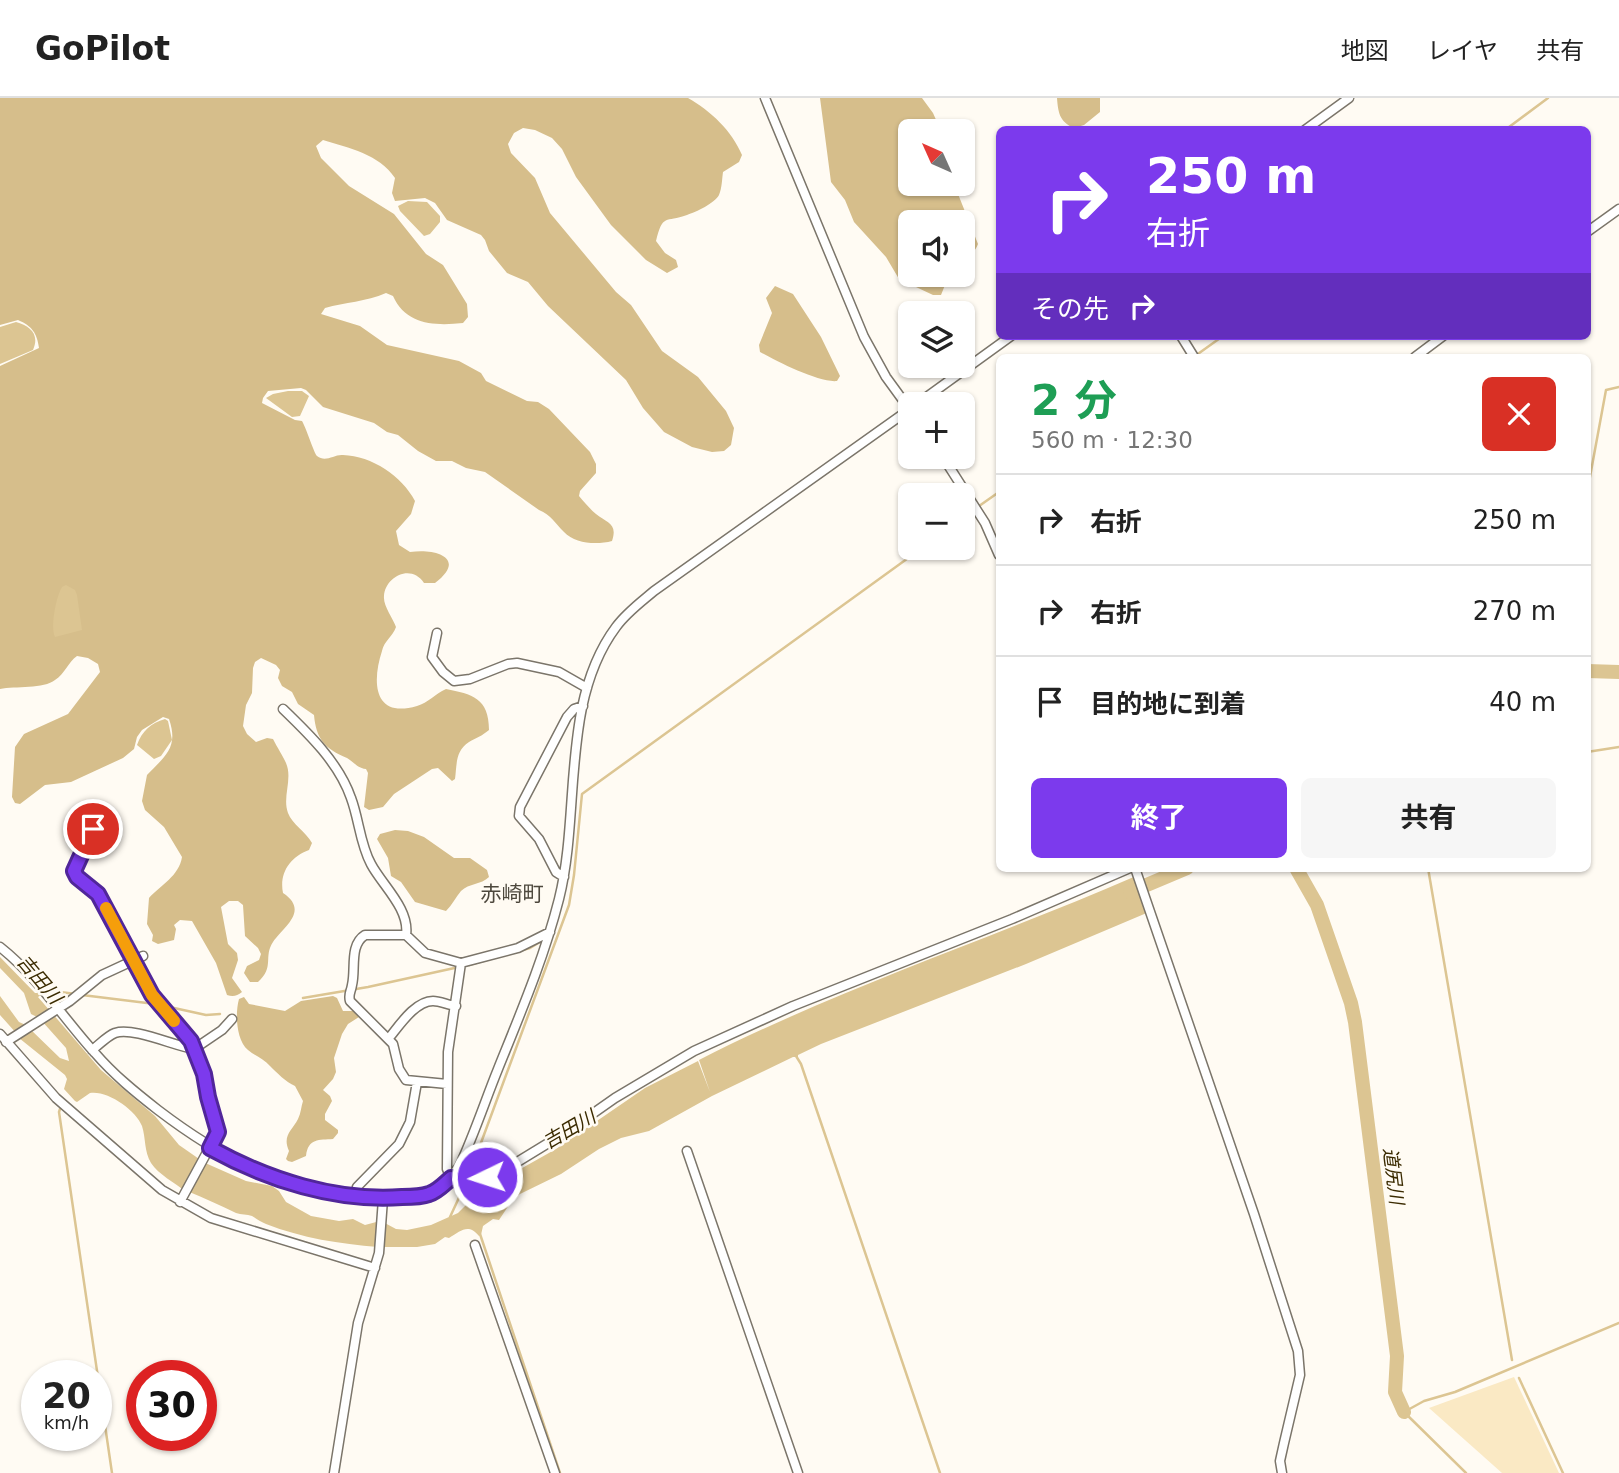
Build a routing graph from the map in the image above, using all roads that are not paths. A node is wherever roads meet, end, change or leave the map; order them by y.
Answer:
1 (765, 98) edge
2 (1349, 98) edge
3 (1310, 126) edge
4 (1619, 209) edge
5 (1591, 229) edge
6 (1005, 340) edge
7 (1438, 340) edge
8 (1419, 354) edge
9 (934, 392) edge
10 (898, 394) edge
11 (898, 418) edge
12 (951, 469) edge
13 (996, 548) edge
14 (437, 633) dead end
15 (587, 688) junction
16 (583, 706) junction
17 (283, 709) dead end
18 (93, 829) dead end
19 (1124, 872) edge
20 (1135, 872) edge
21 (564, 877) junction
22 (550, 932) junction
23 (406, 935) junction
24 (0, 947) edge
25 (143, 957) dead end
26 (134, 961) junction
27 (461, 967) junction
28 (456, 1006) junction
29 (56, 1009) junction
30 (232, 1020) dead end
31 (0, 1034) edge
32 (389, 1038) junction
33 (9, 1040) junction
34 (194, 1049) junction
35 (92, 1050) junction
36 (417, 1083) junction
37 (447, 1084) junction
38 (209, 1150) junction
39 (687, 1151) dead end
40 (451, 1178) junction
41 (355, 1196) junction
42 (182, 1199) junction
43 (383, 1202) junction
44 (475, 1245) dead end
45 (375, 1268) junction
46 (334, 1473) edge
47 (555, 1473) edge
48 (798, 1473) edge
49 (1282, 1473) edge

1 - 10 street
2 - 3 street
4 - 5 street
6 - 9 street
7 - 8 street
11 - 15 street
12 - 13 street
14 - 15 street
15 - 16 street
16 - 21 street
16 - 21 street
17 - 23 street
18 - 26 street
19 - 40 street
20 - 49 street
21 - 22 street
22 - 27 street
22 - 40 street
23 - 27 street
23 - 32 street
24 - 29 street
25 - 26 street
26 - 29 street
26 - 34 street
27 - 28 street
28 - 32 street
28 - 37 street
29 - 33 street
29 - 35 street
30 - 34 street
31 - 33 street
32 - 36 street
33 - 42 street
34 - 35 street
34 - 38 street
35 - 38 street
36 - 37 street
36 - 41 street
37 - 40 street
38 - 41 street
38 - 42 street
39 - 48 street
40 - 43 street
41 - 43 street
42 - 45 street
43 - 45 street
44 - 47 street
45 - 46 street

